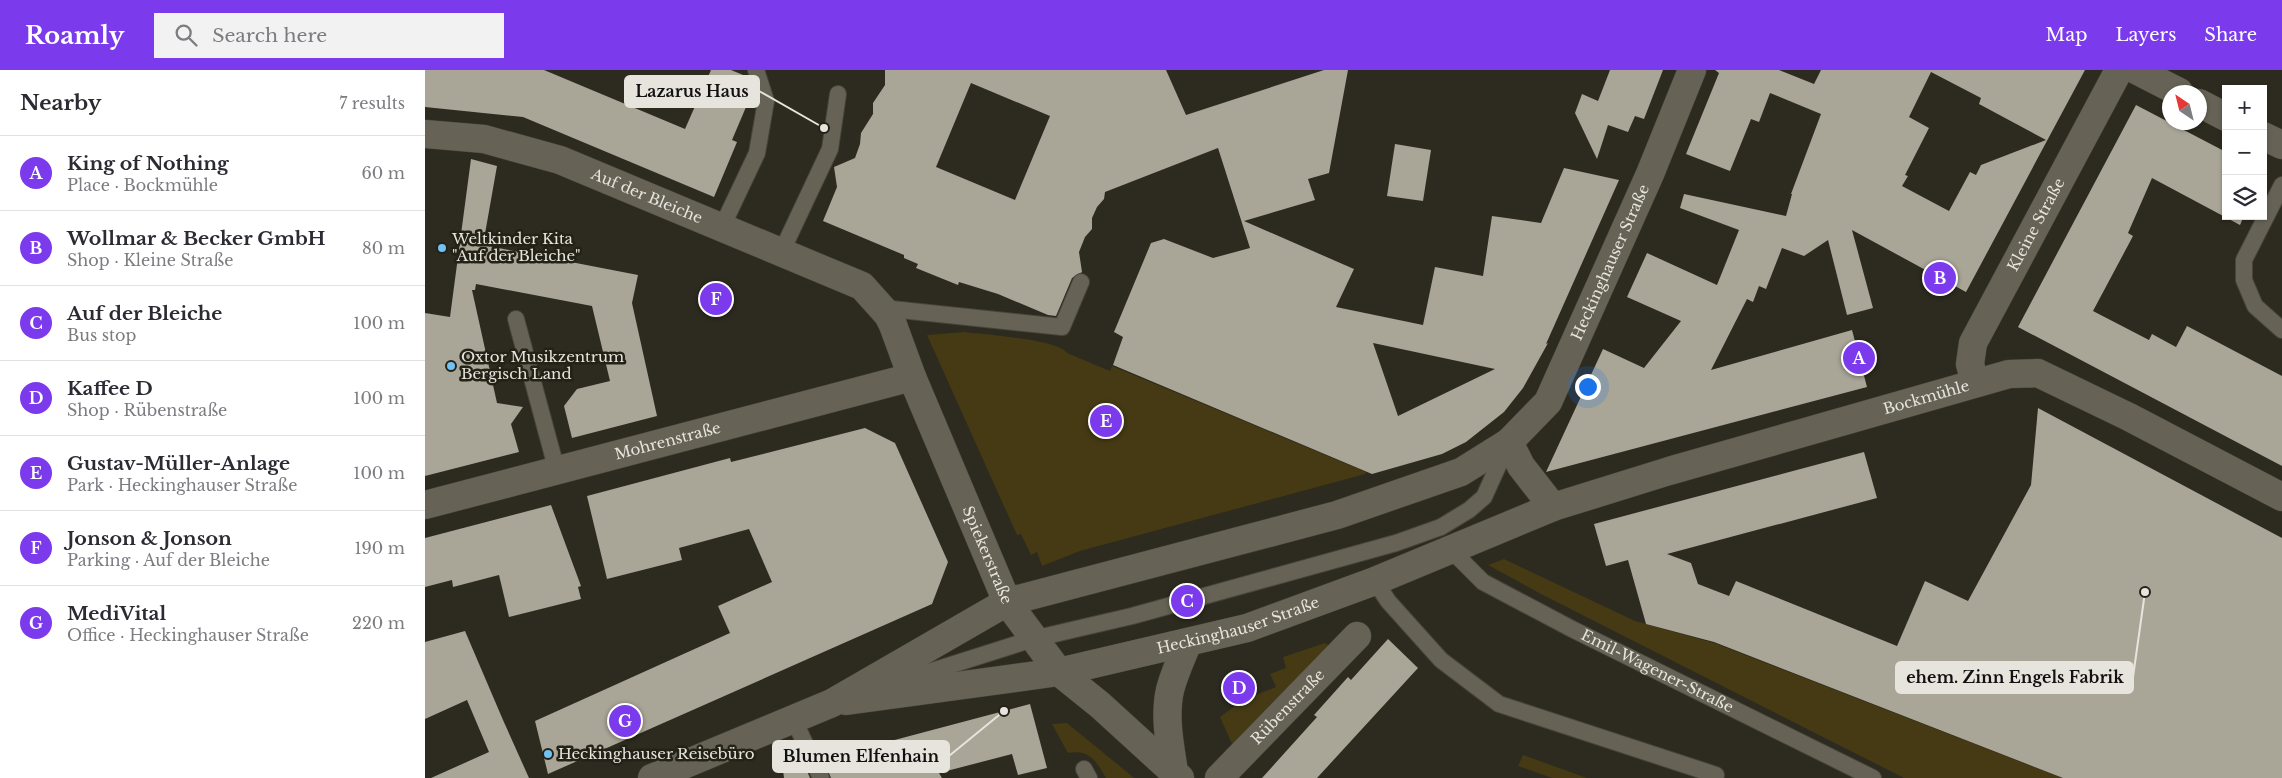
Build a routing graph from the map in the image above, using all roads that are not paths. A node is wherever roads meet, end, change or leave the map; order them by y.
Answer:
1 (756, 70) edge
2 (1692, 70) edge
3 (2119, 70) edge
4 (2136, 70) edge
5 (2165, 85) edge
6 (838, 94) dead end
7 (2207, 107) edge
8 (2222, 115) edge
9 (425, 134) edge
10 (2267, 138) edge
11 (2282, 145) edge
12 (2282, 185) edge
13 (722, 228) junction
14 (781, 253) junction
15 (1081, 282) dead end
16 (862, 286) joint
17 (882, 308) junction
18 (516, 319) dead end
19 (2282, 330) edge
20 (912, 378) junction
21 (1975, 383) junction
22 (1509, 442) junction
23 (557, 471) junction
24 (2282, 497) edge
25 (425, 505) edge
26 (1553, 507) junction
27 (1451, 550) junction
28 (1375, 581) junction
29 (1007, 602) junction
30 (1357, 636) dead end
31 (1033, 640) junction
32 (1188, 642) junction
33 (1059, 672) junction
34 (832, 703) junction
35 (794, 720) junction
36 (1177, 775) edge
37 (1716, 775) dead end
38 (652, 778) edge
39 (821, 778) edge
40 (1219, 778) edge
41 (1873, 778) edge

1 - 13 lane
2 - 22 street, Heckinghauser Straße
3 - 21 street, Kleine Straße
4 - 5 street
6 - 14 lane
7 - 8 street
9 - 13 street, Auf der Bleiche
10 - 11 street
12 - 19 lane
13 - 14 street, Auf der Bleiche
14 - 16 street, Auf der Bleiche
15 - 17 lane
16 - 17 street, Spiekerstraße
17 - 20 street, Spiekerstraße
18 - 23 lane
20 - 23 street, Mohrenstraße
20 - 29 street, Spiekerstraße
21 - 24 street, Bockmühle
21 - 26 street, Bockmühle
22 - 26 street
22 - 29 street, Heckinghauser Straße
22 - 31 lane
23 - 25 street, Mohrenstraße
26 - 27 street, Heckinghauser Straße
27 - 28 street, Heckinghauser Straße
27 - 41 lane, Emil-Wagener-Straße
28 - 32 street, Heckinghauser Straße
28 - 37 lane
29 - 31 street, Spiekerstraße
29 - 34 street, Heckinghauser Straße
30 - 40 street, Rübenstraße
31 - 33 street, Spiekerstraße
31 - 34 lane
32 - 33 street, Heckinghauser Straße
32 - 36 street
33 - 34 street, Heckinghauser Straße
33 - 36 street, Spiekerstraße
34 - 35 street, Heckinghauser Straße
35 - 38 street, Heckinghauser Straße
35 - 39 lane

